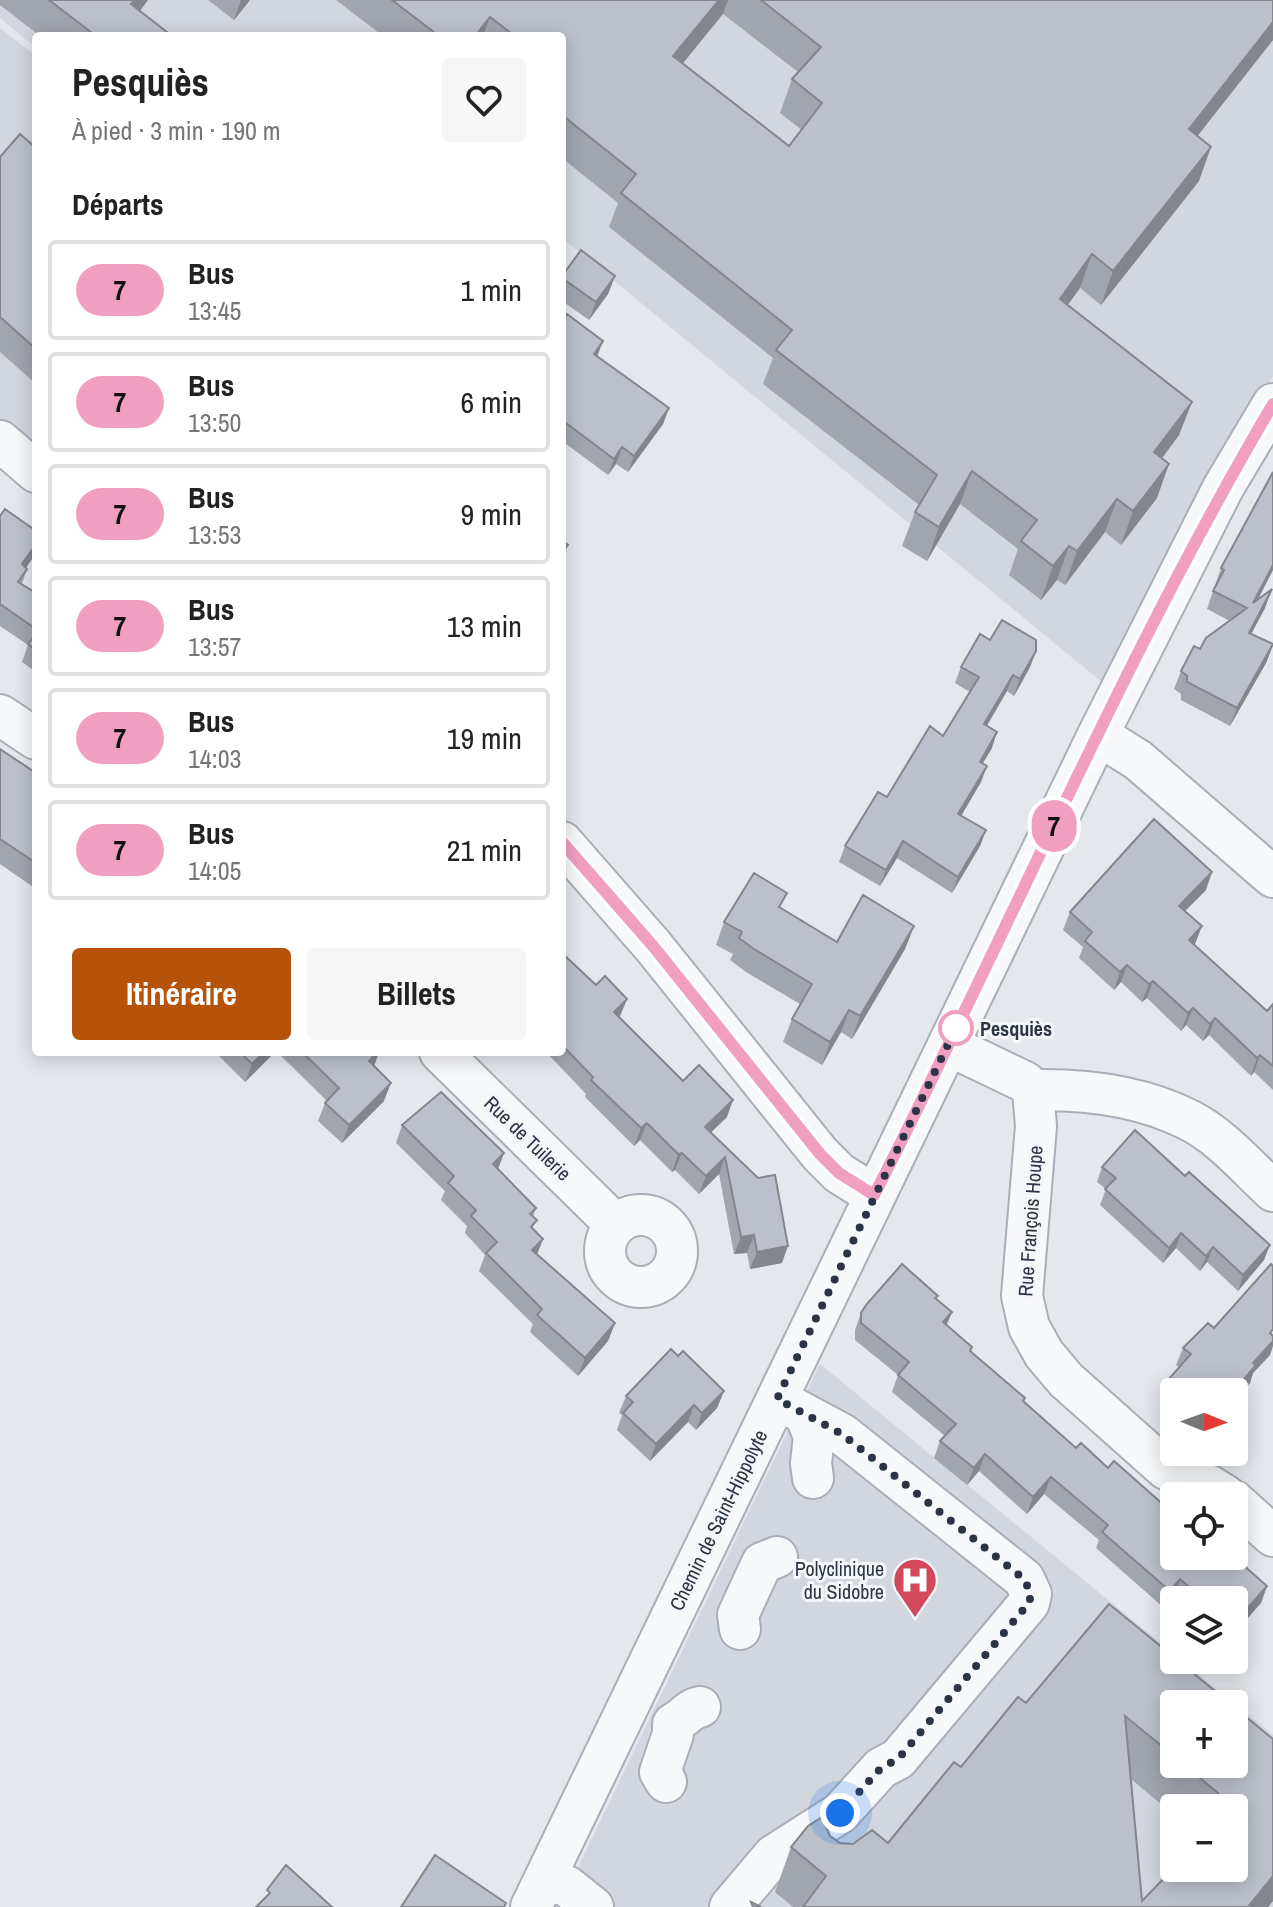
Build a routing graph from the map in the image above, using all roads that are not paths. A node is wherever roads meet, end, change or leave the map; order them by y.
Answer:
1 (1273, 404) edge
2 (0, 441) edge
3 (32, 469) edge
4 (0, 715) edge
5 (1098, 735) junction
6 (32, 736) edge
7 (566, 847) edge
8 (1273, 877) edge
9 (948, 1045) junction
10 (444, 1056) edge
11 (1033, 1090) junction
12 (1273, 1191) edge
13 (874, 1195) junction
14 (616, 1225) dead end
15 (791, 1408) junction
16 (813, 1478) dead end
17 (1200, 1482) edge
18 (1248, 1514) edge
19 (1273, 1536) edge
20 (777, 1557) dead end
21 (740, 1629) dead end
22 (630, 1702) junction
23 (666, 1782) dead end
24 (538, 1892) edge
25 (593, 1907) edge
26 (730, 1907) edge

1 - 5 street, Chemin de Saint-Hippolyte
2 - 3 street
4 - 6 street
5 - 8 street
5 - 9 street, Chemin de Saint-Hippolyte
7 - 13 street
9 - 11 street
9 - 13 street, Chemin de Saint-Hippolyte
10 - 14 street, Rue de Tuilerie
11 - 12 street
11 - 17 street, Rue François Houpe
13 - 15 street, Chemin de Saint-Hippolyte
15 - 16 street
15 - 22 street, Chemin de Saint-Hippolyte
15 - 26 street
18 - 19 street
20 - 21 street
22 - 23 street
22 - 24 street, Chemin de Saint-Hippolyte
24 - 25 street

